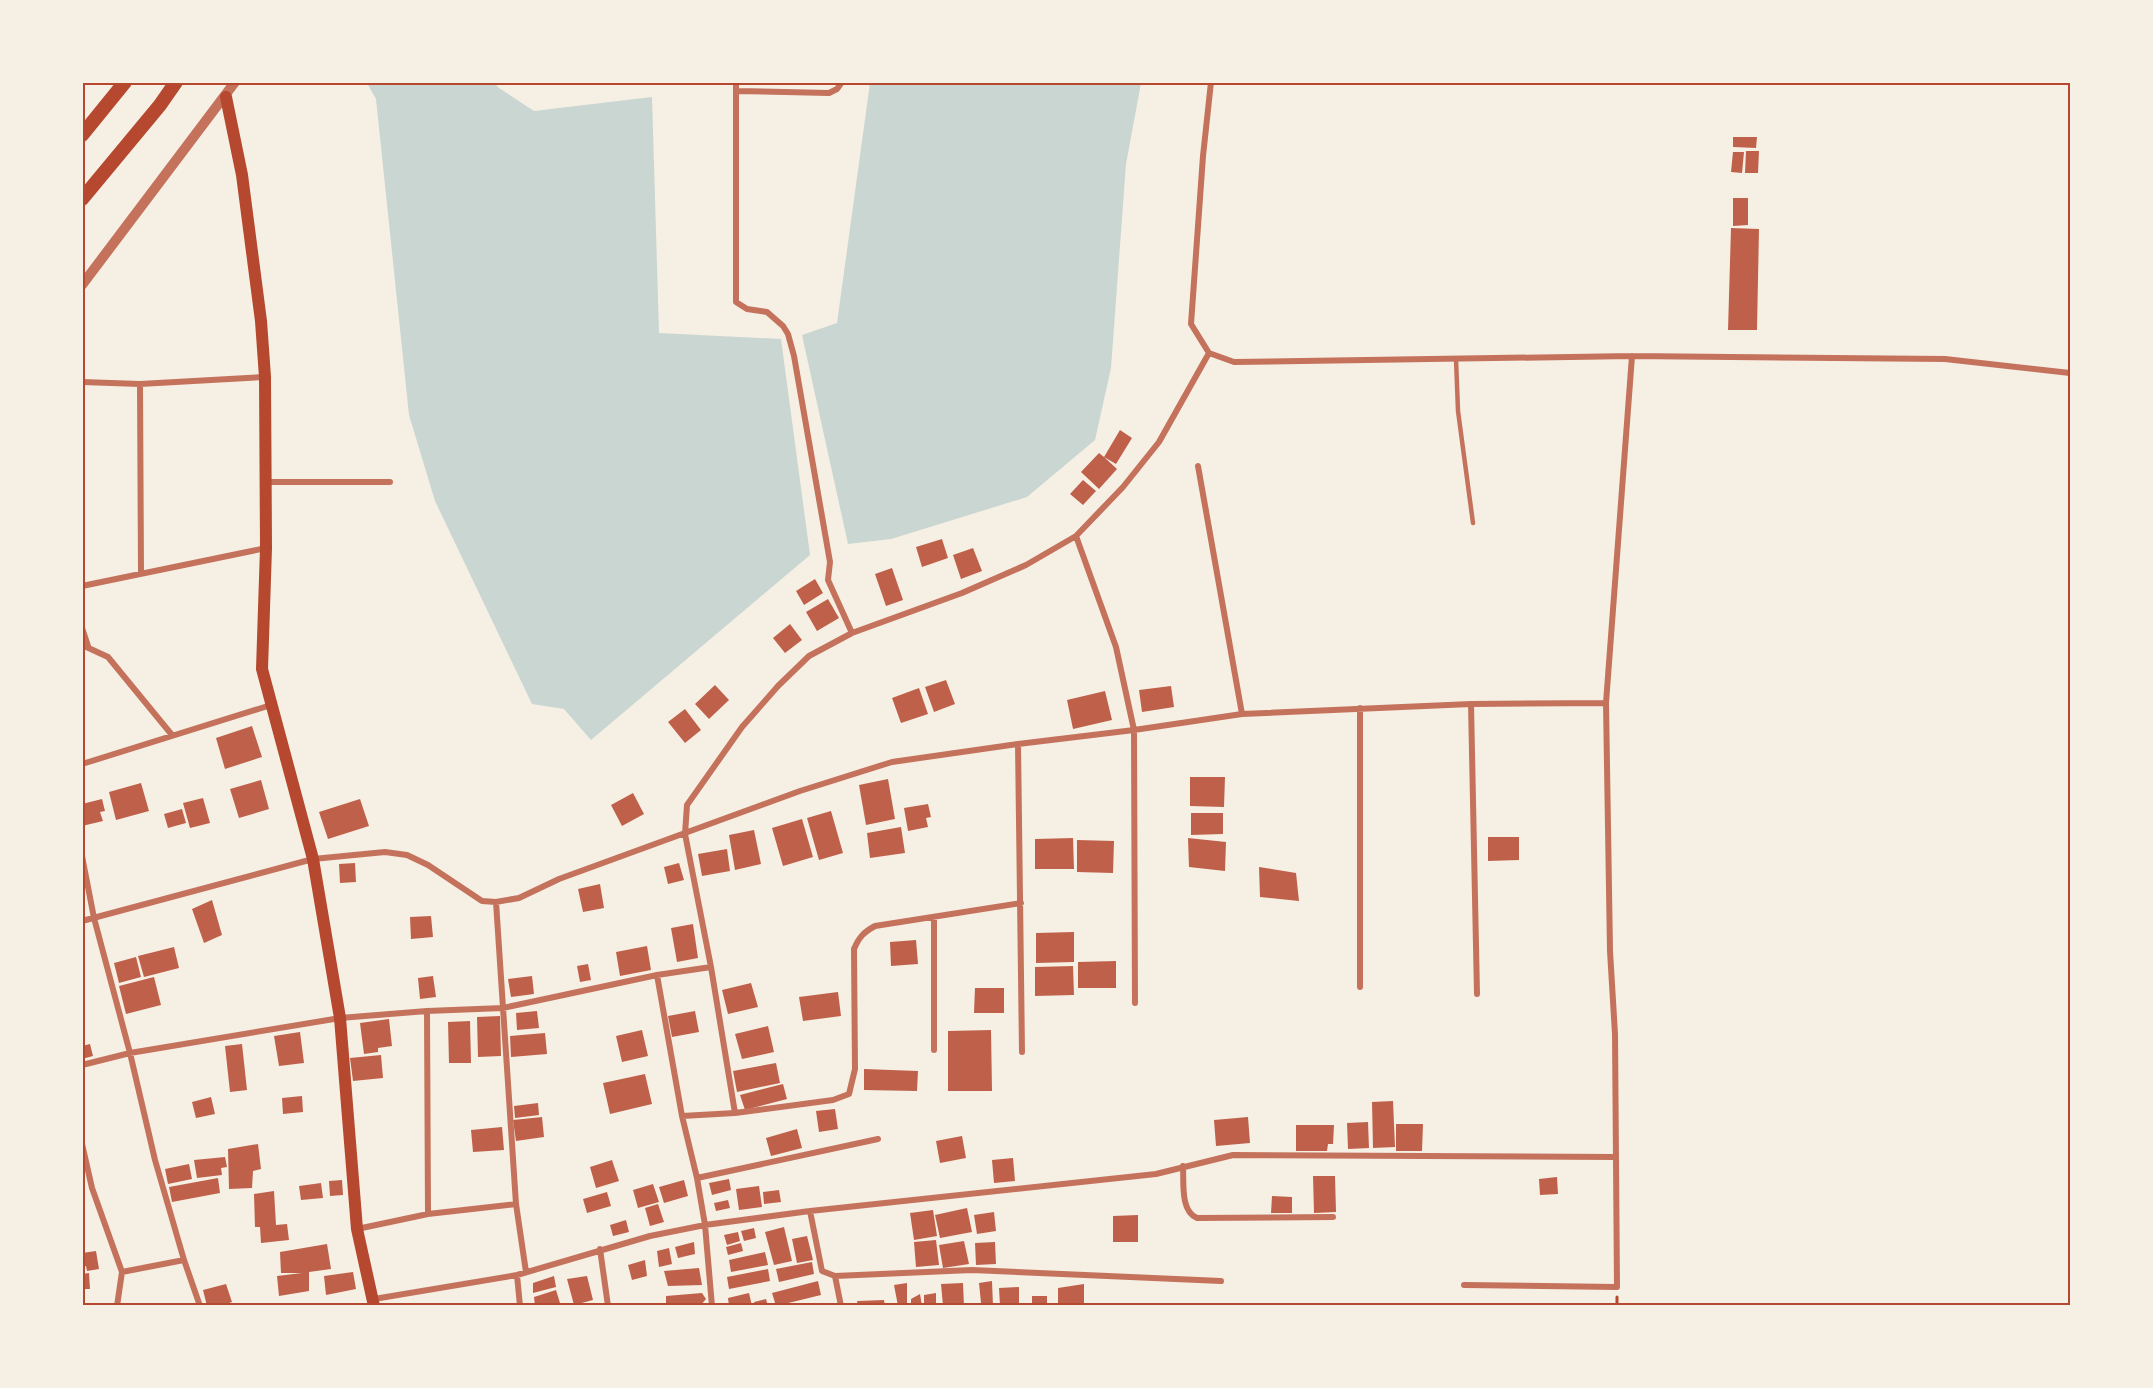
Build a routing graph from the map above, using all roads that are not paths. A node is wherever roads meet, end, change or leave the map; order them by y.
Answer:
1 (125, 82) edge
2 (176, 82) edge
3 (235, 82) edge
4 (736, 82) edge
5 (842, 82) edge
6 (1211, 82) edge
7 (736, 91) junction
8 (226, 97) junction
9 (82, 135) edge
10 (82, 199) edge
11 (82, 285) edge
12 (1209, 353) junction
13 (1632, 356) junction
14 (1456, 358) junction
15 (2070, 373) edge
16 (265, 377) junction
17 (82, 382) edge
18 (140, 384) junction
19 (1198, 466) dead end
20 (266, 482) junction
21 (390, 482) dead end
22 (1473, 523) dead end
23 (1076, 537) junction
24 (266, 548) junction
25 (141, 573) junction
26 (82, 586) edge
27 (82, 628) edge
28 (852, 633) junction
29 (85, 646) edge
30 (1606, 703) junction
31 (272, 705) junction
32 (1471, 705) junction
33 (1360, 708) junction
34 (1242, 714) junction
35 (1134, 730) junction
36 (172, 735) junction
37 (1018, 744) junction
38 (82, 764) edge
39 (685, 834) junction
40 (82, 856) edge
41 (313, 859) junction
42 (496, 902) junction
43 (1021, 903) junction
44 (934, 917) junction
45 (94, 918) junction
46 (82, 921) edge
47 (711, 967) junction
48 (657, 975) junction
49 (1360, 987) dead end
50 (1477, 994) dead end
51 (1135, 1003) dead end
52 (503, 1008) junction
53 (427, 1011) junction
54 (340, 1018) junction
55 (934, 1050) dead end
56 (1022, 1052) dead end
57 (130, 1053) junction
58 (82, 1065) edge
59 (735, 1113) junction
60 (682, 1116) junction
61 (878, 1140) dead end
62 (82, 1144) edge
63 (1615, 1157) junction
64 (1183, 1166) junction
65 (697, 1178) junction
66 (516, 1204) junction
67 (810, 1211) junction
68 (428, 1214) junction
69 (1333, 1217) dead end
70 (705, 1225) junction
71 (357, 1229) junction
72 (600, 1249) junction
73 (184, 1260) junction
74 (122, 1272) junction
75 (526, 1272) junction
76 (517, 1275) junction
77 (835, 1276) junction
78 (1221, 1281) dead end
79 (1464, 1285) dead end
80 (374, 1302) edge
81 (117, 1305) edge
82 (200, 1305) edge
83 (520, 1305) edge
84 (608, 1305) edge
85 (712, 1305) edge
86 (841, 1305) edge

1 - 9 highway
2 - 10 highway
3 - 8 street
4 - 7 street
5 - 7 street
6 - 12 street
7 - 28 street
8 - 11 street
8 - 16 main road
12 - 14 street
12 - 23 street
13 - 14 street
13 - 15 street
13 - 30 street
14 - 22 lane
16 - 18 street
16 - 20 main road
17 - 18 street
18 - 25 street
19 - 34 street
20 - 21 street
20 - 24 main road
23 - 28 street
23 - 35 street
24 - 25 street
24 - 31 main road
25 - 26 street
27 - 29 street
28 - 39 street
29 - 36 street
30 - 32 street
30 - 63 street
31 - 36 street
31 - 41 main road
32 - 33 street
32 - 50 street
33 - 34 street
33 - 49 street
34 - 35 street
35 - 37 street
35 - 51 street
36 - 38 street
37 - 39 street
37 - 43 street
39 - 42 street
39 - 47 street
40 - 45 street
41 - 42 street
41 - 45 street
41 - 54 main road
42 - 52 street
43 - 44 street
43 - 56 street
44 - 55 street
44 - 59 street
45 - 46 street
45 - 57 street
47 - 48 street
47 - 59 street
48 - 52 street
48 - 60 street
52 - 53 street
52 - 66 street
53 - 54 street
53 - 68 street
54 - 57 street
54 - 71 main road
57 - 58 street
57 - 73 street
59 - 60 street
60 - 65 street
61 - 65 street
62 - 74 street
63 - 64 street
63 - 79 street
64 - 67 street
64 - 69 street
65 - 70 street
66 - 68 street
66 - 75 street
67 - 70 street
67 - 77 street
68 - 71 street
70 - 72 street
70 - 85 street
71 - 80 main road
72 - 75 street
72 - 84 street
73 - 74 street
73 - 82 street
74 - 81 street
75 - 76 street
76 - 80 street
76 - 83 street
77 - 78 street
77 - 86 street

